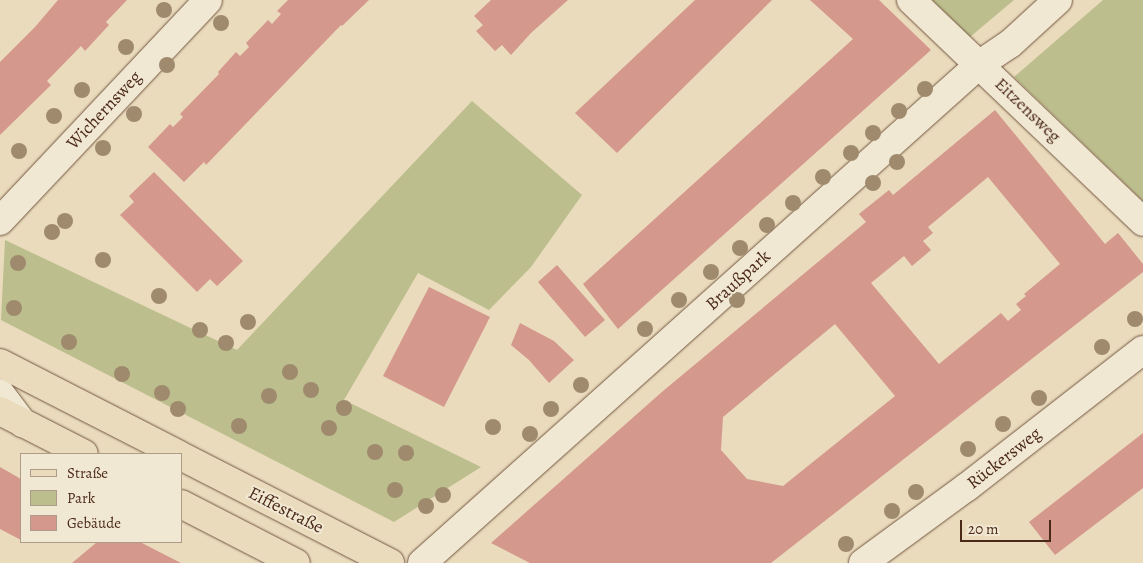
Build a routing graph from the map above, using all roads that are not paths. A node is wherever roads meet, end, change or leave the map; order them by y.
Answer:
1 (208, 0) edge
2 (911, 0) edge
3 (1058, 0) edge
4 (980, 64) junction
5 (0, 221) edge
6 (1143, 222) edge
7 (1143, 350) edge
8 (0, 363) edge
9 (0, 393) edge
10 (12, 417) edge
11 (82, 453) edge
12 (176, 453) edge
13 (182, 457) edge
14 (182, 505) edge
15 (296, 563) edge
16 (390, 563) edge
17 (422, 563) edge
18 (863, 563) edge

1 - 5 street, Wichernsweg
2 - 4 street, Eitzensweg
3 - 4 street, Braußpark
4 - 6 street, Eitzensweg
4 - 17 street, Braußpark
7 - 18 street, Rückersweg
8 - 12 main road
9 - 10 street
10 - 11 main road
13 - 16 main road, Eiffestraße
14 - 15 main road

